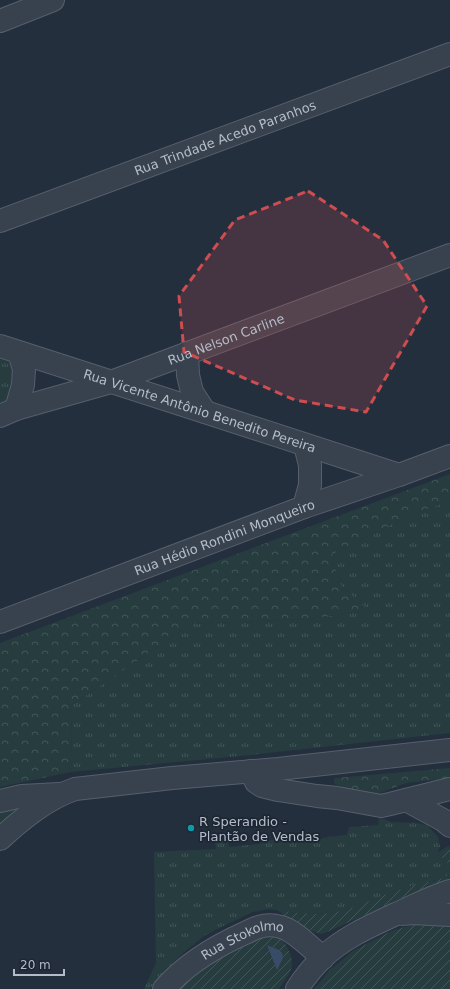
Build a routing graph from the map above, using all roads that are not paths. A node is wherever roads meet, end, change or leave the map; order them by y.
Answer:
1 (54, 0) edge
2 (0, 21) edge
3 (450, 54) edge
4 (0, 221) edge
5 (450, 255) edge
6 (9, 350) edge
7 (187, 353) junction
8 (111, 382) junction
9 (205, 412) junction
10 (8, 413) edge
11 (305, 445) junction
12 (450, 456) edge
13 (399, 475) junction
14 (304, 507) junction
15 (0, 622) edge
16 (450, 750) edge
17 (324, 764) junction
18 (251, 772) junction
19 (446, 793) edge
20 (62, 794) junction
21 (337, 798) junction
22 (406, 800) junction
23 (0, 801) edge
24 (450, 826) edge
25 (0, 839) edge
26 (450, 891) edge
27 (395, 915) junction
28 (450, 915) edge
29 (323, 958) junction
30 (164, 989) edge
31 (297, 989) edge

1 - 2 street
3 - 4 street, Rua Trindade Acedo Paranhos
5 - 7 street, Rua Nelson Carline
6 - 8 street, Rua Vicente Antônio Benedito Pereira
6 - 10 street
7 - 8 street, Rua Nelson Carline
7 - 9 street
8 - 9 street, Rua Vicente Antônio Benedito Pereira
8 - 10 street, Rua Nelson Carline
9 - 11 street, Rua Vicente Antônio Benedito Pereira
11 - 13 street, Rua Vicente Antônio Benedito Pereira
11 - 14 street
12 - 13 street, Rua Hédio Rondini Monqueiro
13 - 14 street, Rua Hédio Rondini Monqueiro
14 - 15 street, Rua Hédio Rondini Monqueiro
16 - 17 street
17 - 18 street
17 - 21 street
18 - 20 street
18 - 21 street
19 - 22 street
20 - 23 street
20 - 25 street
21 - 22 street
22 - 24 street
26 - 27 street
27 - 28 street
27 - 29 street
29 - 30 street, Rua Stokolmo
29 - 31 street

